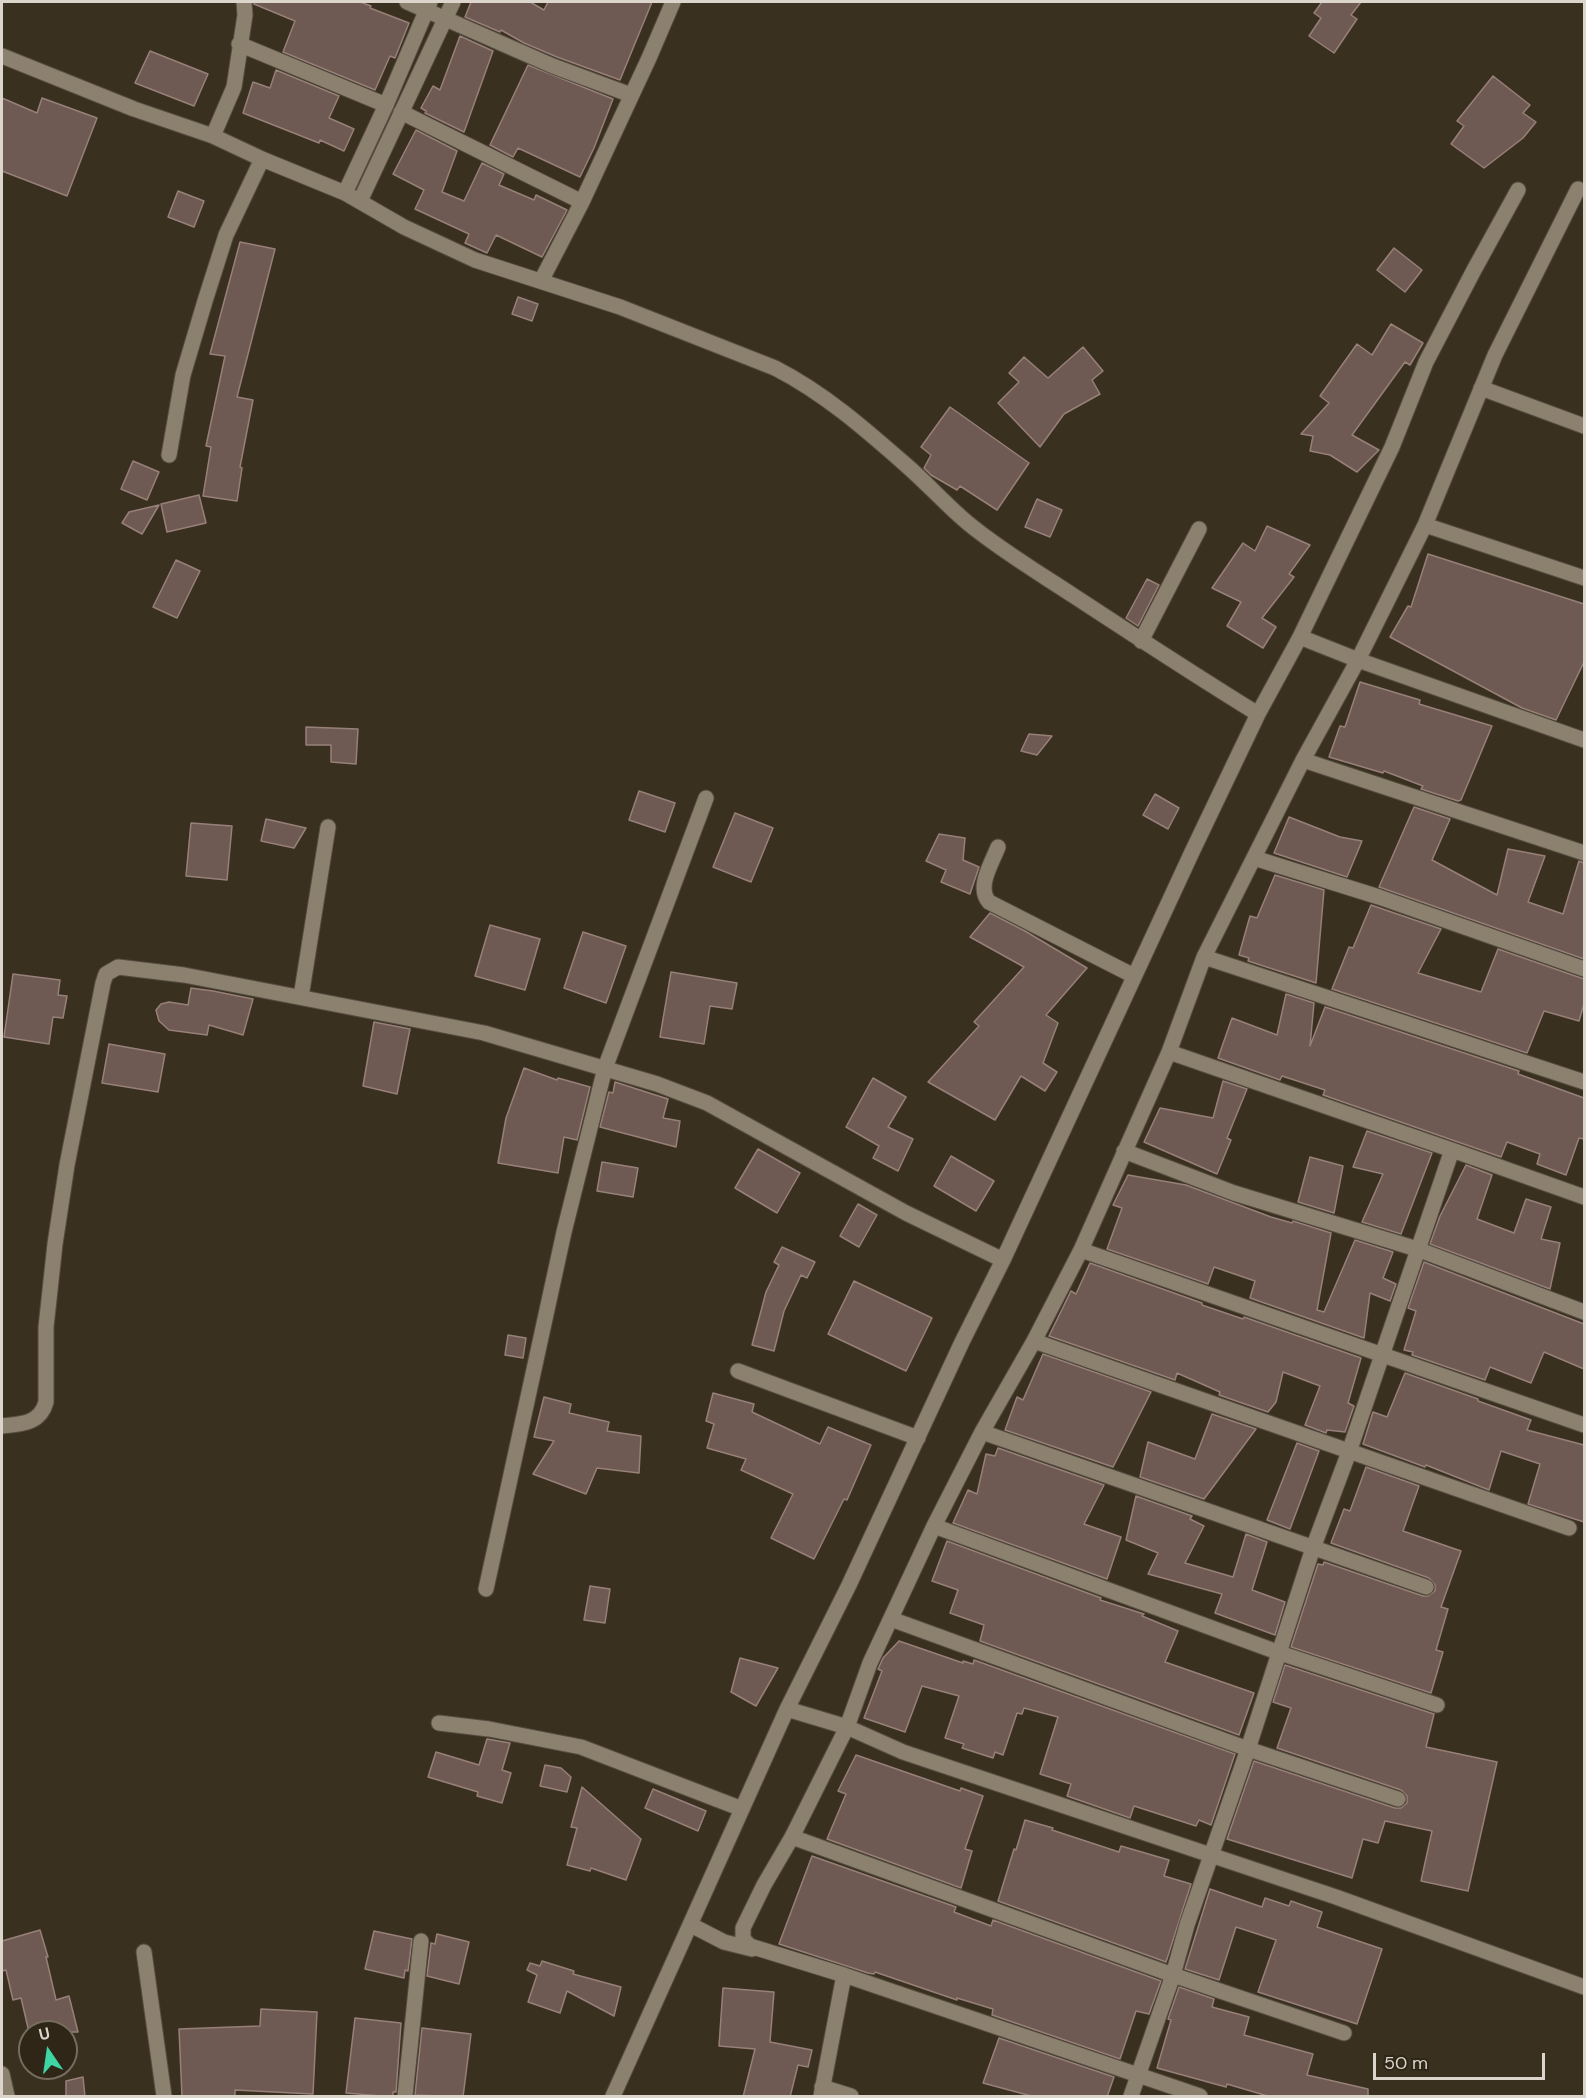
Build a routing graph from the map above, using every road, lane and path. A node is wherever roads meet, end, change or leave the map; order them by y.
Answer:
1 (244, 2) edge
2 (407, 2) edge
3 (453, 2) edge
4 (673, 2) edge
5 (428, 6) edge
6 (446, 19) junction
7 (239, 44) junction
8 (2, 56) edge
9 (631, 95) junction
10 (386, 105) junction
11 (400, 112) junction
12 (213, 136) junction
13 (262, 159) junction
14 (1578, 189) dead end
15 (1518, 190) dead end
16 (345, 193) junction
17 (360, 201) junction
18 (582, 202) junction
19 (541, 281) junction
20 (1481, 388) junction
21 (1584, 426) edge
22 (169, 455) dead end
23 (1425, 525) junction
24 (1199, 530) dead end
25 (1584, 578) edge
26 (1304, 639) junction
27 (1141, 641) junction
28 (1358, 660) junction
29 (1258, 714) junction
30 (1584, 740) edge
31 (1303, 759) junction
32 (706, 798) dead end
33 (328, 827) dead end
34 (998, 847) dead end
35 (1584, 853) edge
36 (1254, 858) junction
37 (1204, 957) junction
38 (1584, 969) edge
39 (1134, 976) junction
40 (301, 997) junction
41 (1169, 1052) junction
42 (605, 1068) junction
43 (1584, 1082) edge
44 (1452, 1150) junction
45 (1125, 1151) junction
46 (1584, 1197) edge
47 (1417, 1249) junction
48 (1081, 1250) junction
49 (1003, 1260) junction
50 (1584, 1312) edge
51 (1034, 1341) junction
52 (1382, 1354) junction
53 (738, 1371) dead end
54 (1584, 1425) edge
55 (2, 1426) edge
56 (982, 1432) junction
57 (918, 1438) junction
58 (1349, 1452) junction
59 (934, 1526) junction
60 (1569, 1528) dead end
61 (1313, 1548) junction
62 (1426, 1587) dead end
63 (486, 1589) dead end
64 (891, 1619) junction
65 (1280, 1653) junction
66 (1437, 1705) dead end
67 (793, 1711) junction
68 (439, 1723) dead end
69 (847, 1727) junction
70 (1248, 1749) junction
71 (1398, 1799) dead end
72 (742, 1809) junction
73 (792, 1837) junction
74 (1211, 1855) junction
75 (691, 1925) junction
76 (421, 1941) dead end
77 (762, 1950) junction
78 (144, 1952) dead end
79 (844, 1975) junction
80 (1173, 1975) junction
81 (1584, 1987) edge
82 (1344, 2033) dead end
83 (2, 2074) edge
84 (1138, 2075) junction
85 (822, 2092) edge
86 (7, 2097) edge
87 (164, 2097) edge
88 (405, 2097) edge
89 (613, 2097) edge
90 (851, 2097) edge
91 (1131, 2097) edge
92 (1200, 2097) edge

1 - 7 street
2 - 5 street
3 - 6 street
4 - 9 street
5 - 6 street
5 - 10 street
6 - 9 street
6 - 11 street
7 - 10 street
7 - 12 street
8 - 12 street
9 - 18 street
10 - 16 street
11 - 17 street
11 - 18 street
12 - 13 street
13 - 16 street
13 - 22 street
14 - 20 street
15 - 26 street
16 - 17 street
17 - 19 street
18 - 19 street
19 - 27 street
20 - 21 street
20 - 23 street
23 - 25 street
23 - 28 street
24 - 27 street
26 - 28 street
26 - 29 street
27 - 29 street
28 - 30 street
28 - 31 street
29 - 39 street
31 - 35 street
31 - 36 street
32 - 42 street
33 - 40 street
34 - 39 street
36 - 37 street
36 - 38 street
37 - 41 street
37 - 43 street
39 - 49 street
40 - 42 street
40 - 55 street
41 - 44 street
41 - 45 street
42 - 49 street
42 - 63 street
44 - 46 street
44 - 47 street
45 - 47 street
45 - 48 street
47 - 50 street
47 - 52 street
48 - 51 street
48 - 52 street
49 - 57 street
51 - 56 street
51 - 58 street
52 - 54 street
52 - 58 street
53 - 57 street
56 - 59 street
56 - 61 street
57 - 67 street
58 - 60 street
58 - 61 street
59 - 64 street
59 - 65 street
61 - 62 street
61 - 65 street
64 - 69 street
64 - 70 street
65 - 66 street
65 - 70 street
67 - 69 street
67 - 72 street
68 - 72 street
69 - 73 street
69 - 74 street
70 - 71 street
70 - 74 street
72 - 75 street
73 - 77 street
73 - 80 street
74 - 80 street
74 - 81 street
75 - 77 street
75 - 89 street
76 - 88 street
77 - 79 street
78 - 87 street
79 - 84 street
79 - 85 street
80 - 82 street
80 - 84 street
83 - 86 street
84 - 91 street
84 - 92 street
85 - 90 street

